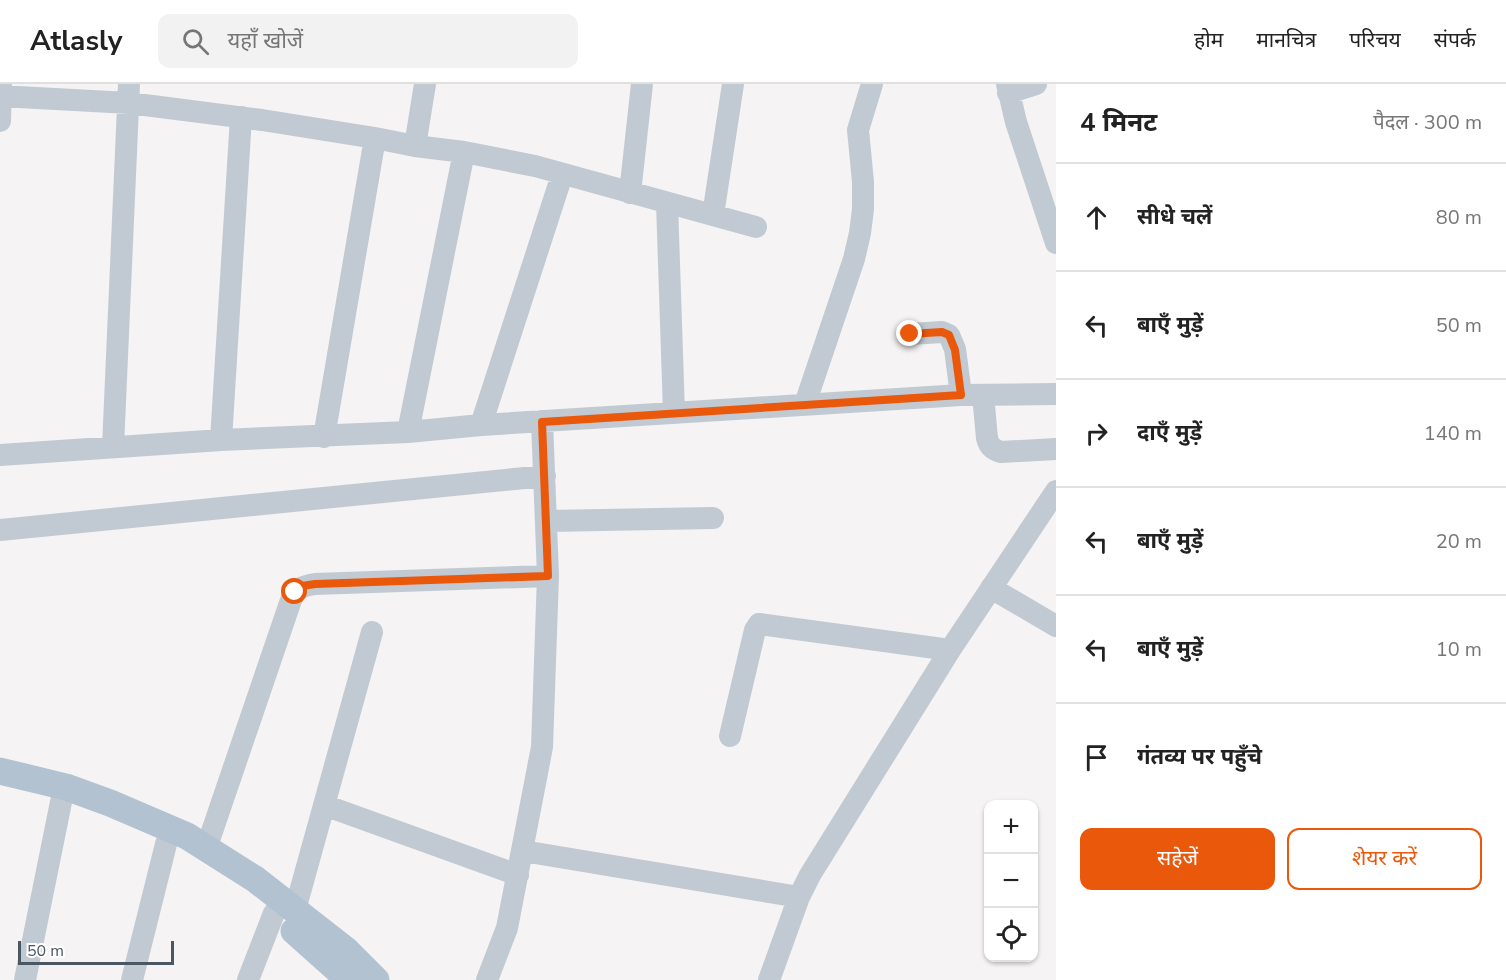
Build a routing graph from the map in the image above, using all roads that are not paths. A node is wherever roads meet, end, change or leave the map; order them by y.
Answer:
1 (425, 84) edge
2 (642, 84) edge
3 (734, 84) edge
4 (872, 84) edge
5 (1036, 84) edge
6 (1008, 88) edge
7 (1, 92) edge
8 (129, 93) edge
9 (241, 117) junction
10 (0, 122) edge
11 (375, 138) junction
12 (415, 147) junction
13 (464, 152) junction
14 (562, 175) junction
15 (630, 193) junction
16 (667, 203) junction
17 (713, 215) junction
18 (756, 227) dead end
19 (1056, 243) edge
20 (910, 334) dead end
21 (1056, 394) edge
22 (972, 395) junction
23 (805, 404) junction
24 (674, 412) junction
25 (542, 422) junction
26 (482, 425) junction
27 (408, 432) junction
28 (324, 437) junction
29 (221, 440) junction
30 (113, 447) junction
31 (1056, 449) edge
32 (0, 455) edge
33 (545, 476) junction
34 (1056, 490) edge
35 (713, 518) dead end
36 (547, 521) junction
37 (0, 530) edge
38 (548, 576) junction
39 (991, 588) junction
40 (1056, 626) edge
41 (372, 632) dead end
42 (950, 650) junction
43 (730, 736) dead end
44 (0, 771) edge
45 (0, 787) edge
46 (61, 802) junction
47 (324, 805) junction
48 (166, 844) junction
49 (206, 849) junction
50 (523, 850) junction
51 (518, 875) junction
52 (799, 897) junction
53 (284, 912) junction
54 (25, 980) edge
55 (132, 980) edge
56 (248, 980) edge
57 (349, 980) edge
58 (376, 980) edge
59 (487, 980) edge
60 (769, 980) edge

1 - 12 street
2 - 15 street
3 - 17 street
4 - 23 street
5 - 6 street
6 - 19 street
7 - 8 street
7 - 10 street
8 - 9 street
8 - 30 street
9 - 11 street
9 - 29 street
11 - 12 street
11 - 28 street
12 - 13 street
13 - 14 street
13 - 27 street
14 - 15 street
14 - 26 street
15 - 16 street
16 - 17 street
16 - 24 street
17 - 18 street
20 - 22 street
21 - 22 street
22 - 23 street
22 - 31 street
23 - 24 street
24 - 25 street
25 - 26 street
25 - 33 street
26 - 27 street
27 - 28 street
28 - 29 street
29 - 30 street
30 - 32 street
33 - 36 street
33 - 37 street
34 - 39 street
35 - 36 street
36 - 38 street
38 - 49 street
38 - 50 street
39 - 40 street
39 - 42 street
41 - 47 street
42 - 43 street
42 - 52 street
44 - 49 main road
45 - 46 main road
46 - 48 main road
46 - 54 street
47 - 51 street
47 - 53 street
48 - 53 main road
48 - 55 street
49 - 53 main road
50 - 51 street
50 - 52 street
51 - 59 street
52 - 60 street
53 - 56 street
53 - 57 main road
53 - 58 main road

